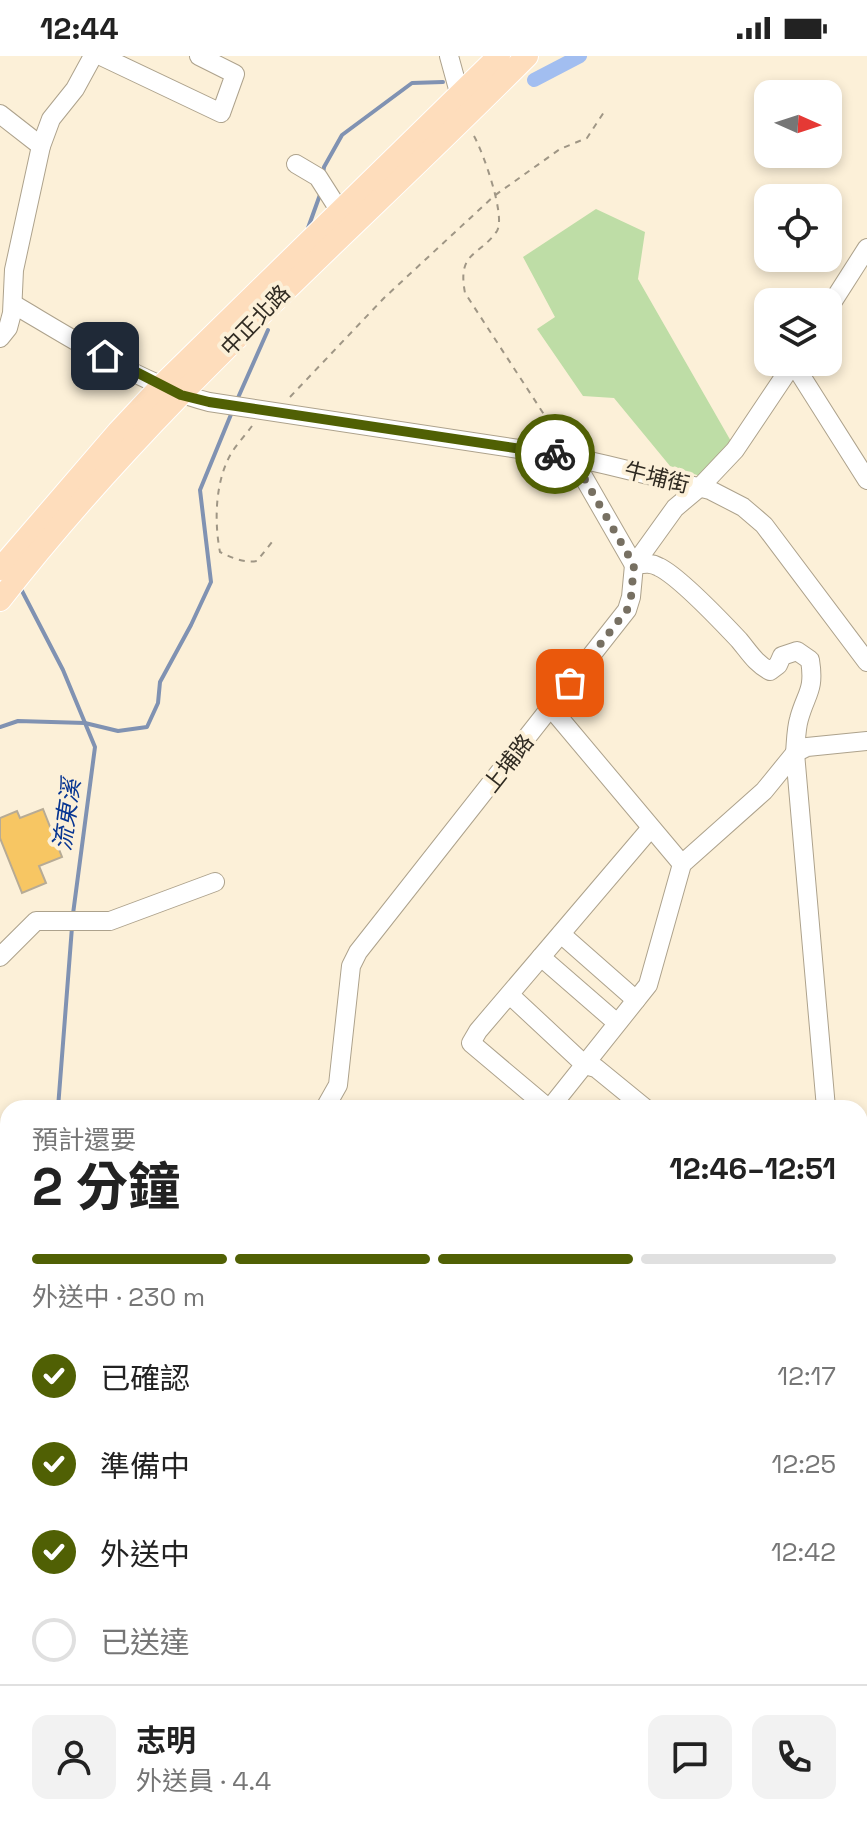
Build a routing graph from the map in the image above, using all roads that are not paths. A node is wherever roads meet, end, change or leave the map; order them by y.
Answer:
1 (93, 56) edge
2 (101, 56) edge
3 (199, 56) edge
4 (499, 56) edge
5 (527, 56) edge
6 (445, 58) edge
7 (463, 106) junction
8 (0, 114) edge
9 (41, 146) junction
10 (296, 164) dead end
11 (341, 213) junction
12 (867, 248) edge
13 (841, 288) edge
14 (13, 304) junction
15 (0, 338) edge
16 (785, 376) edge
17 (802, 376) edge
18 (172, 390) junction
19 (572, 457) junction
20 (867, 480) edge
21 (700, 487) junction
22 (29, 548) junction
23 (634, 565) junction
24 (0, 569) edge
25 (0, 600) edge
26 (867, 662) edge
27 (551, 708) junction
28 (867, 741) edge
29 (795, 753) junction
30 (650, 829) junction
31 (682, 864) junction
32 (215, 882) dead end
33 (561, 934) junction
34 (0, 957) edge
35 (541, 957) junction
36 (510, 995) junction
37 (636, 1000) junction
38 (617, 1023) junction
39 (585, 1065) junction
40 (330, 1100) edge
41 (539, 1100) edge
42 (556, 1100) edge
43 (635, 1100) edge
44 (825, 1100) edge

1 - 9 street
2 - 3 street
4 - 7 main road, 中正北路
5 - 7 main road, 中正北路
6 - 7 street
7 - 11 main road, 中正北路
7 - 18 main road, 中正北路
8 - 9 street
9 - 14 street
10 - 11 street
11 - 18 main road, 中正北路
12 - 13 street
14 - 15 street
14 - 18 street, 牛埔街
16 - 21 street, 上埔路
17 - 20 street
18 - 19 street, 牛埔街
18 - 22 main road, 中正北路
19 - 21 street, 牛埔街
19 - 23 street
21 - 23 street, 上埔路
21 - 26 street, 牛埔街
22 - 24 main road, 中正北路
22 - 25 main road, 中正北路
23 - 27 street, 上埔路
23 - 29 street
27 - 30 street
27 - 40 street, 上埔路
28 - 29 street
29 - 31 street
29 - 44 street
30 - 31 street
30 - 33 street
31 - 37 street
32 - 34 street
33 - 35 street
33 - 37 street
35 - 36 street
35 - 38 street
36 - 39 street
36 - 41 street
37 - 38 street
38 - 39 street
39 - 42 street
39 - 43 street

